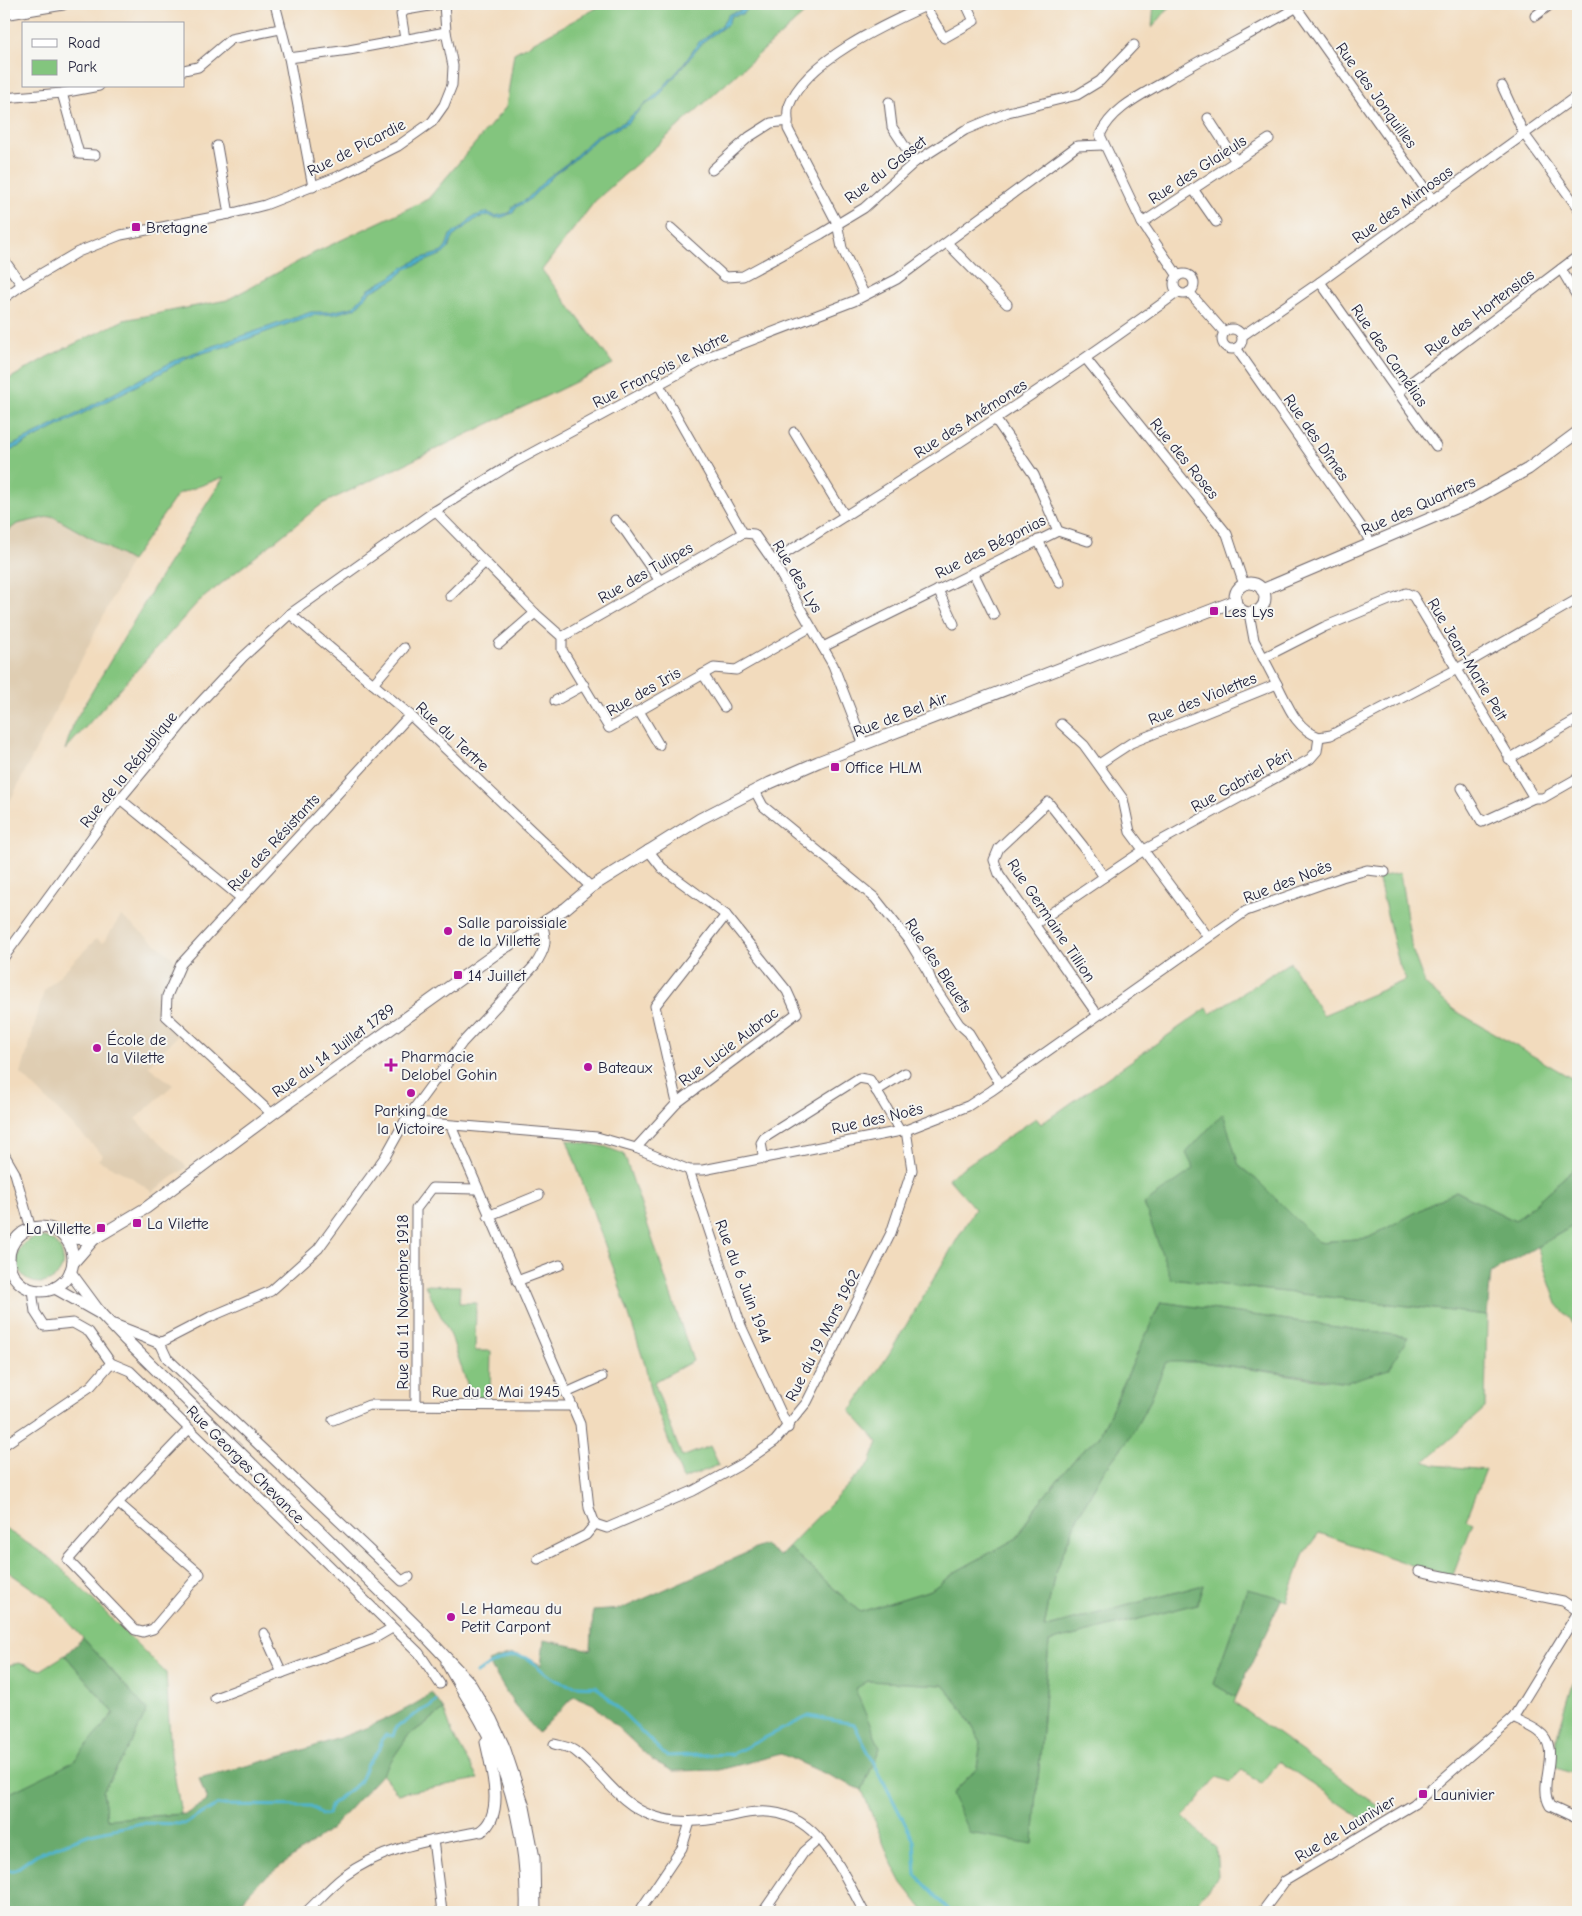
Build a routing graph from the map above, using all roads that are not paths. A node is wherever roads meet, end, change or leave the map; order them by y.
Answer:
1 (63, 4) edge
2 (276, 4) edge
3 (442, 4) edge
4 (966, 4) edge
5 (1551, 4) edge
6 (928, 5) edge
7 (1299, 6) edge
8 (4, 14) edge
9 (1535, 16) dead end
10 (280, 29) junction
11 (446, 32) junction
12 (405, 39) junction
13 (1134, 45) dead end
14 (289, 58) junction
15 (185, 70) edge
16 (1502, 86) dead end
17 (88, 88) edge
18 (62, 93) junction
19 (1578, 95) edge
20 (4, 98) edge
21 (889, 102) dead end
22 (1208, 118) dead end
23 (788, 121) junction
24 (1524, 134) junction
25 (1269, 139) dead end
26 (217, 146) dead end
27 (1103, 146) junction
28 (95, 155) dead end
29 (1236, 161) junction
30 (915, 162) junction
31 (712, 170) dead end
32 (313, 187) junction
33 (1193, 189) junction
34 (1434, 200) junction
35 (1578, 208) edge
36 (229, 214) junction
37 (1216, 222) dead end
38 (1142, 223) junction
39 (837, 224) junction
40 (671, 228) dead end
41 (946, 243) junction
42 (1578, 256) edge
43 (4, 260) edge
44 (1562, 268) junction
45 (1178, 276) junction
46 (1320, 282) junction
47 (22, 284) junction
48 (1178, 292) junction
49 (1189, 292) junction
50 (864, 294) junction
51 (4, 298) edge
52 (1578, 298) edge
53 (1007, 304) dead end
54 (1224, 332) junction
55 (1242, 336) junction
56 (1236, 348) junction
57 (1086, 359) junction
58 (659, 385) junction
59 (1398, 392) junction
60 (996, 420) junction
61 (794, 432) dead end
62 (1578, 432) edge
63 (1436, 446) dead end
64 (435, 511) junction
65 (844, 516) junction
66 (615, 520) dead end
67 (1058, 531) junction
68 (743, 533) junction
69 (1038, 540) junction
70 (1088, 541) dead end
71 (1371, 544) junction
72 (773, 561) junction
73 (485, 562) junction
74 (973, 572) junction
75 (660, 581) junction
76 (1060, 583) dead end
77 (1244, 585) junction
78 (938, 590) junction
79 (1262, 590) junction
80 (450, 596) dead end
81 (1578, 599) edge
82 (1235, 601) junction
83 (535, 613) junction
84 (1249, 613) junction
85 (290, 614) junction
86 (994, 615) dead end
87 (954, 624) dead end
88 (811, 627) junction
89 (562, 636) junction
90 (499, 644) dead end
91 (823, 647) junction
92 (404, 648) dead end
93 (1263, 658) junction
94 (1457, 669) junction
95 (703, 674) junction
96 (373, 684) junction
97 (1277, 684) junction
98 (584, 685) junction
99 (555, 701) dead end
100 (724, 707) dead end
101 (639, 711) junction
102 (410, 715) junction
103 (1578, 719) edge
104 (1061, 724) dead end
105 (1319, 737) junction
106 (659, 745) dead end
107 (864, 745) junction
108 (1509, 759) junction
109 (1099, 764) junction
110 (1578, 778) edge
111 (1462, 788) dead end
112 (755, 791) junction
113 (1534, 798) junction
114 (120, 799) junction
115 (648, 850) junction
116 (1144, 850) junction
117 (1384, 872) dead end
118 (1104, 877) junction
119 (590, 886) junction
120 (241, 898) junction
121 (726, 915) junction
122 (542, 924) junction
123 (1035, 924) junction
124 (1208, 937) junction
125 (4, 957) edge
126 (1097, 1014) junction
127 (905, 1073) dead end
128 (1000, 1084) junction
129 (876, 1091) junction
130 (677, 1103) junction
131 (272, 1114) junction
132 (405, 1121) junction
133 (451, 1126) junction
134 (903, 1130) junction
135 (636, 1148) junction
136 (4, 1154) edge
137 (764, 1159) junction
138 (689, 1170) junction
139 (476, 1189) junction
140 (539, 1195) dead end
141 (488, 1216) junction
142 (31, 1229) junction
143 (65, 1238) junction
144 (94, 1239) junction
145 (9, 1244) edge
146 (560, 1265) dead end
147 (7, 1266) edge
148 (72, 1268) junction
149 (517, 1281) junction
150 (56, 1288) junction
151 (32, 1290) junction
152 (101, 1314) junction
153 (110, 1324) junction
154 (160, 1343) junction
155 (111, 1363) junction
156 (602, 1377) dead end
157 (566, 1394) junction
158 (416, 1405) junction
159 (572, 1406) junction
160 (333, 1420) dead end
161 (189, 1428) junction
162 (788, 1428) junction
163 (4, 1445) edge
164 (118, 1503) junction
165 (595, 1524) junction
166 (538, 1559) dead end
167 (1419, 1571) dead end
168 (410, 1577) dead end
169 (1578, 1611) edge
170 (392, 1628) junction
171 (264, 1632) dead end
172 (282, 1673) junction
173 (460, 1678) junction
174 (440, 1684) dead end
175 (215, 1698) dead end
176 (1513, 1718) junction
177 (482, 1723) junction
178 (554, 1744) dead end
179 (1578, 1819) edge
180 (690, 1822) junction
181 (481, 1831) joint
182 (819, 1839) junction
183 (433, 1840) junction
184 (308, 1912) edge
185 (442, 1912) edge
186 (526, 1912) edge
187 (535, 1912) edge
188 (639, 1912) edge
189 (763, 1912) edge
190 (864, 1912) edge
191 (1262, 1912) edge

1 - 8 main road
2 - 10 street
3 - 11 street, Rue de Picardie
3 - 12 street
4 - 6 street
5 - 9 street
6 - 23 street
7 - 27 street
7 - 34 street, Rue des Jonquilles
10 - 14 street
10 - 15 street
11 - 12 street
11 - 32 street, Rue de Picardie
12 - 14 street
13 - 30 street, Rue du Gasset
14 - 32 street
16 - 24 street
17 - 18 street
18 - 20 street
18 - 28 street
19 - 24 street, Rue des Mimosas
21 - 30 street
22 - 29 street
23 - 31 street
23 - 39 street
24 - 34 street, Rue des Mimosas
24 - 35 street
25 - 29 street, Rue des Glaieuls
26 - 36 street
27 - 38 street
27 - 41 street, Rue François le Notre
29 - 33 street, Rue des Glaieuls
30 - 39 street, Rue du Gasset
32 - 36 street, Rue de Picardie
33 - 37 street
33 - 38 street, Rue des Glaieuls
34 - 46 street, Rue des Mimosas
36 - 47 street, Rue de Picardie
38 - 45 street
39 - 40 street, Rue du Gasset
39 - 50 street
41 - 50 street, Rue François le Notre
41 - 53 street
42 - 44 street, Rue des Hortensias
43 - 47 street
44 - 52 street
44 - 59 street, Rue des Hortensias
45 - 48 street
45 - 49 street
46 - 55 street, Rue des Mimosas
46 - 59 street, Rue des Camélias
47 - 51 street, Rue de Picardie
48 - 49 street
48 - 57 street, Rue des Anémones
49 - 54 street
50 - 58 street, Rue François le Notre
54 - 55 street
54 - 56 street
55 - 56 street
56 - 71 street, Rue des Dîmes
57 - 60 street, Rue des Anémones
57 - 77 street, Rue des Roses
58 - 64 street, Rue François le Notre
58 - 68 street, Rue des Lys
59 - 63 street, Rue des Camélias
60 - 65 street, Rue des Anémones
60 - 67 street, Rue des Bégonias
61 - 65 street
62 - 71 main road, Rue des Quartiers
64 - 73 street
64 - 85 street, Rue François le Notre
65 - 72 street, Rue des Anémones
66 - 75 street
67 - 69 street, Rue des Bégonias
67 - 70 street
68 - 72 street, Rue des Lys
68 - 75 street, Rue des Tulipes
69 - 74 street, Rue des Bégonias
69 - 76 street
71 - 79 main road, Rue des Quartiers
72 - 88 street, Rue des Lys
73 - 80 street
73 - 83 street
74 - 78 street, Rue des Bégonias
74 - 86 street
75 - 89 street, Rue des Tulipes
77 - 79 main road
77 - 82 main road
78 - 87 street
78 - 91 street, Rue des Bégonias
79 - 84 main road
81 - 94 street
82 - 84 main road
82 - 107 main road, Rue de Bel Air
83 - 89 street
83 - 90 street
84 - 93 street, Rue des Violettes
85 - 96 street, Rue du Tertre
85 - 114 street, Rue de la République
88 - 91 street, Rue des Lys
88 - 95 street, Rue des Iris
89 - 98 street, Rue des Iris
91 - 107 street, Rue des Lys
92 - 96 street
93 - 94 street, Rue Jean-Marie Pelt
93 - 97 street, Rue des Violettes
94 - 105 street
94 - 108 street, Rue Jean-Marie Pelt
95 - 100 street
95 - 101 street, Rue des Iris
96 - 102 street, Rue du Tertre
97 - 105 street, Rue Gabriel Péri
97 - 109 street, Rue des Violettes
98 - 99 street
98 - 101 street, Rue des Iris
101 - 106 street
102 - 119 street, Rue du Tertre
102 - 120 street, Rue des Résistants
103 - 108 street
104 - 109 street
105 - 116 street, Rue Gabriel Péri
107 - 112 main road, Rue de Bel Air
108 - 113 street, Rue Jean-Marie Pelt
109 - 116 street
110 - 113 street
111 - 113 street
112 - 115 main road, Rue de Bel Air
112 - 128 street, Rue des Bleuets
114 - 120 street
114 - 125 street, Rue de la République
115 - 119 main road, Rue de Bel Air
115 - 121 street
116 - 118 street, Rue Gabriel Péri
116 - 124 street
117 - 124 street, Rue des Noës
118 - 123 street, Rue Gabriel Péri
118 - 123 street, Rue Germaine Tillion
119 - 122 main road, Rue du 14 Juillet 1789
120 - 131 street, Rue des Résistants
121 - 130 street
121 - 130 street, Rue Lucie Aubrac
122 - 131 main road, Rue du 14 Juillet 1789
122 - 132 street
123 - 126 street, Rue Germaine Tillion
124 - 126 street, Rue des Noës
126 - 128 street, Rue des Noës
127 - 129 street
128 - 134 street, Rue des Noës
129 - 134 street
129 - 137 street
130 - 135 street, Rue Lucie Aubrac
131 - 144 main road, Rue du 14 Juillet 1789
132 - 133 street
132 - 154 street
133 - 135 street
133 - 139 street
134 - 137 street, Rue des Noës
134 - 162 street, Rue du 19 Mars 1962
135 - 138 street
136 - 142 street
137 - 138 street, Rue des Noës
138 - 162 street, Rue du 6 Juin 1944
139 - 141 street
139 - 158 street, Rue du 11 Novembre 1918
140 - 141 street
141 - 149 street
142 - 143 main road
142 - 145 main road
143 - 144 main road
143 - 148 main road
144 - 148 main road, Rue du 14 Juillet 1789
145 - 147 main road
146 - 149 street
147 - 151 main road
148 - 150 main road
148 - 152 main road
149 - 157 street
150 - 151 main road
150 - 152 main road
151 - 155 street
152 - 153 main road
153 - 154 main road
153 - 173 main road
154 - 168 street, Rue Georges Chevance
155 - 161 street, Rue Georges Chevance
155 - 163 street
156 - 157 street
157 - 159 street
158 - 159 street, Rue du 8 Mai 1945
158 - 160 street, Rue du 8 Mai 1945
159 - 165 street
161 - 164 street
161 - 170 street, Rue Georges Chevance
162 - 165 street, Rue du 19 Mars 1962
164 - 164 street
165 - 166 street
167 - 169 street
169 - 176 street, Rue de Launivier
170 - 172 street
170 - 174 street, Rue Georges Chevance
171 - 172 street
172 - 175 street
173 - 177 main road
173 - 187 main road
176 - 179 street
176 - 191 street, Rue de Launivier
177 - 181 main road
177 - 186 main road
178 - 180 street
180 - 182 street
180 - 188 street
181 - 183 street
182 - 189 street
182 - 190 street
183 - 184 street
183 - 185 street

